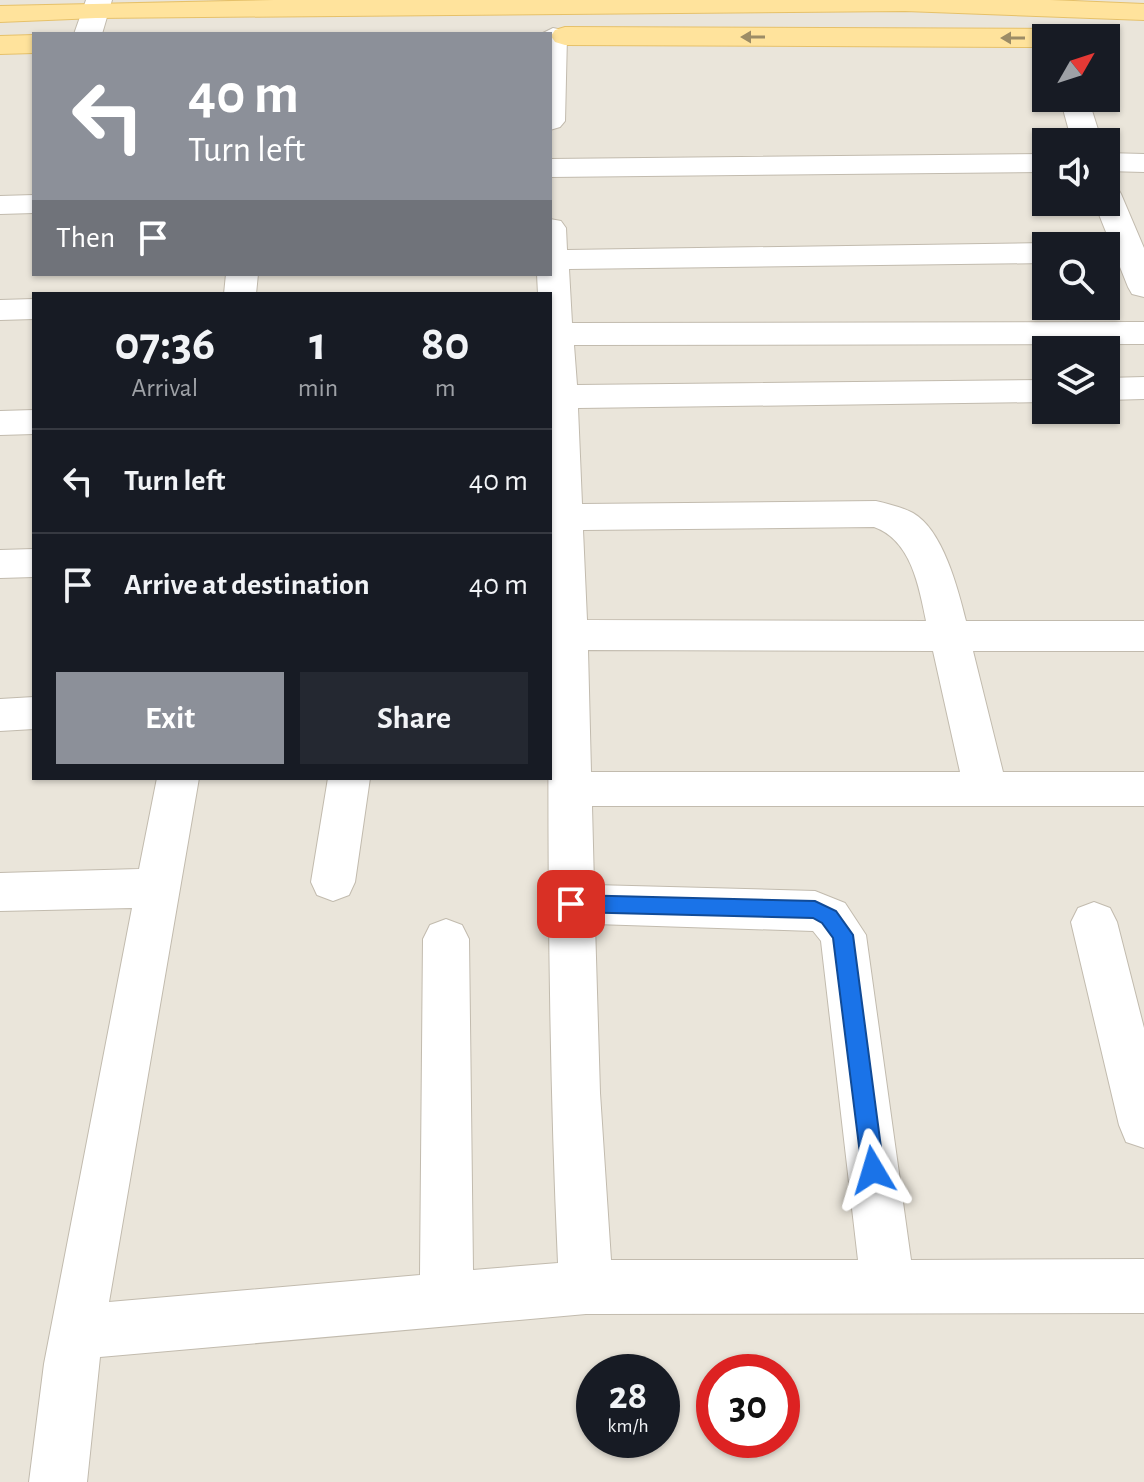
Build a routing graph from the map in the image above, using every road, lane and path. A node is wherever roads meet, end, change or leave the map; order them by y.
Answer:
1 (1144, 12) edge
2 (0, 14) edge
3 (94, 15) edge
4 (552, 36) edge
5 (1032, 38) edge
6 (1120, 38) edge
7 (1144, 39) edge
8 (32, 44) edge
9 (0, 45) edge
10 (1120, 162) edge
11 (1032, 163) edge
12 (1144, 163) edge
13 (552, 168) edge
14 (32, 204) edge
15 (0, 205) edge
16 (1114, 216) edge
17 (552, 244) edge
18 (1127, 252) edge
19 (1032, 253) edge
20 (552, 276) edge
21 (1144, 287) edge
22 (32, 309) edge
23 (0, 310) edge
24 (1144, 333) edge
25 (553, 334) edge
26 (1144, 388) edge
27 (1120, 389) edge
28 (1032, 391) edge
29 (555, 397) edge
30 (32, 422) edge
31 (0, 423) edge
32 (564, 517) junction
33 (32, 563) edge
34 (0, 564) edge
35 (568, 635) junction
36 (1144, 636) edge
37 (950, 637) junction
38 (32, 713) edge
39 (0, 715) edge
40 (559, 736) edge
41 (178, 780) edge
42 (349, 780) edge
43 (569, 789) junction
44 (1144, 789) edge
45 (986, 791) junction
46 (333, 882) dead end
47 (158, 888) junction
48 (0, 892) edge
49 (571, 904) junction
50 (1094, 922) dead end
51 (446, 939) dead end
52 (1144, 1125) edge
53 (1144, 1286) edge
54 (586, 1287) junction
55 (888, 1287) junction
56 (447, 1299) junction
57 (77, 1332) junction
58 (58, 1482) edge

1 - 3 main road
2 - 3 main road
5 -> 4 main road
6 - 7 main road
8 - 9 main road
10 - 12 street
11 - 13 street
14 - 15 street
16 - 18 street
17 - 19 street
18 - 21 street
20 - 25 street
22 - 23 street
24 - 25 street
25 - 29 street
26 - 27 street
28 - 29 street
29 - 32 street
30 - 31 street
32 - 35 street
32 - 37 street
33 - 34 street
35 - 37 street
35 - 40 street
36 - 37 street
37 - 45 street
38 - 39 street
40 - 43 street
41 - 47 street
42 - 46 street
43 - 45 street
43 - 49 street
44 - 45 street
47 - 48 street
47 - 57 street
49 - 54 street
49 - 55 street
50 - 52 street
51 - 56 street
53 - 55 street
54 - 55 street
54 - 56 street
56 - 57 street
57 - 58 street

